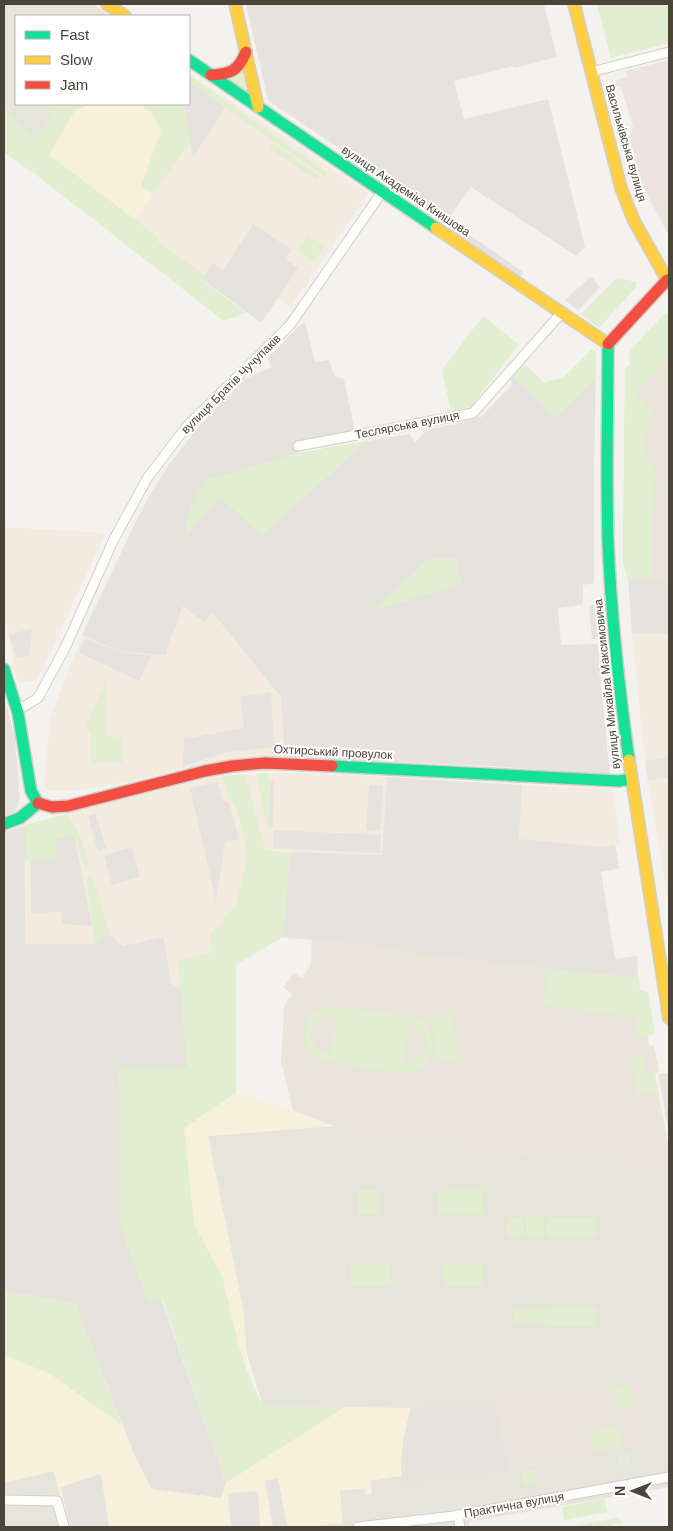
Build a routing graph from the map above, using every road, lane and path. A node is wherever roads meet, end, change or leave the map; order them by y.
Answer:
1 (107, 4) edge
2 (235, 4) edge
3 (574, 4) edge
4 (124, 15) edge
5 (246, 52) junction
6 (669, 52) edge
7 (190, 61) edge
8 (592, 72) junction
9 (211, 75) junction
10 (258, 107) junction
11 (382, 192) junction
12 (668, 282) edge
13 (564, 314) junction
14 (608, 344) junction
15 (298, 446) dead end
16 (4, 669) edge
17 (17, 707) junction
18 (632, 778) junction
19 (38, 803) junction
20 (4, 824) edge
21 (669, 1018) edge
22 (669, 1477) edge
23 (4, 1500) edge
24 (458, 1515) junction
25 (64, 1527) edge
26 (358, 1527) edge
27 (460, 1527) edge

1 - 4 main road
2 - 5 main road
3 - 8 main road, Васильківська вулиця
5 - 9 main road
5 - 10 main road
6 - 8 street
7 - 9 main road, вулиця Академіка Книшова
8 - 12 main road, Васильківська вулиця
9 - 10 main road, вулиця Академіка Книшова
10 - 11 main road, вулиця Академіка Книшова
11 - 13 main road, вулиця Академіка Книшова
11 - 17 street, вулиця Братів Чучупаків
12 - 14 main road
13 - 14 main road, вулиця Академіка Книшова
13 - 15 street, Теслярська вулиця
14 - 18 main road, вулиця Михайла Максимовича
16 - 17 main road
17 - 19 main road
18 - 19 main road, Охтирський провулок
18 - 21 main road, вулиця Михайла Максимовича
19 - 20 main road
22 - 24 street, Практична вулиця
23 - 25 street
24 - 26 street, Практична вулиця
24 - 27 street

